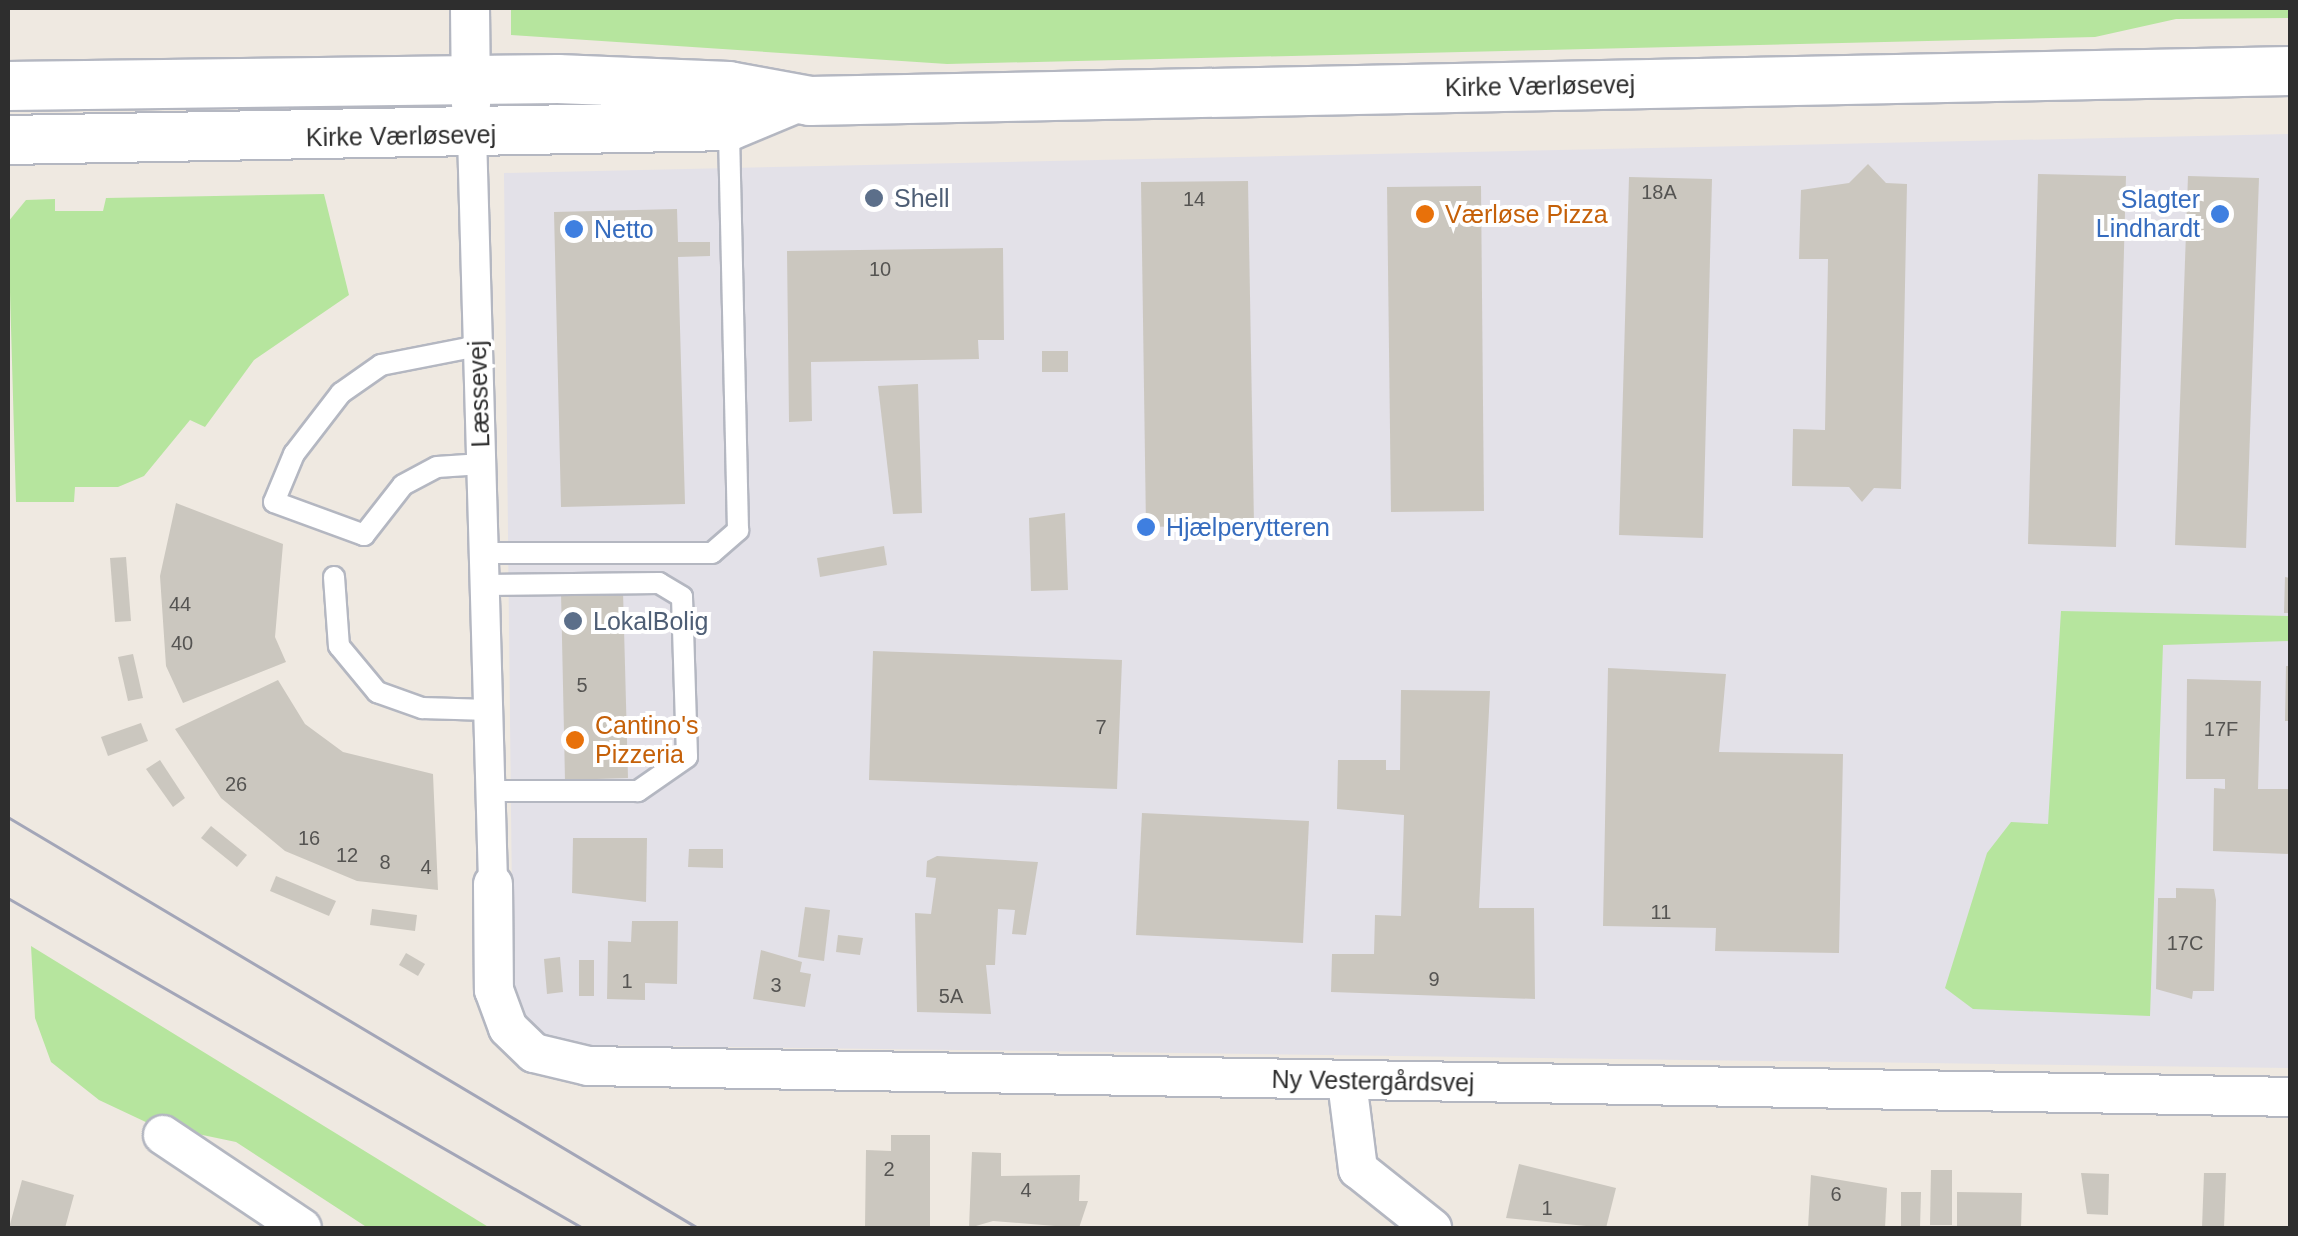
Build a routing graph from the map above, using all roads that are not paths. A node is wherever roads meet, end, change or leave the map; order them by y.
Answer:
1 (470, 8) edge
2 (2290, 71) edge
3 (471, 79) junction
4 (8, 86) edge
5 (729, 106) junction
6 (472, 135) junction
7 (8, 140) edge
8 (478, 346) junction
9 (482, 464) junction
10 (484, 553) junction
11 (334, 577) dead end
12 (486, 585) junction
13 (488, 710) junction
14 (490, 791) junction
15 (493, 884) joint
16 (494, 990) joint
17 (1347, 1082) junction
18 (2290, 1097) edge
19 (163, 1136) dead end
20 (302, 1228) edge
21 (1432, 1228) edge

1 - 3 street
2 - 5 street, Kirke Værløsevej
3 - 4 street, Kirke Værløsevej
3 - 5 street, Kirke Værløsevej
3 - 6 street, Læssevej
5 - 6 street, Kirke Værløsevej
5 - 10 lane
6 - 7 street, Kirke Værløsevej
6 - 8 street, Læssevej
8 - 9 street, Læssevej
8 - 9 lane
9 - 10 street, Læssevej
10 - 12 street, Læssevej
11 - 13 lane
12 - 13 street, Læssevej
12 - 14 lane
13 - 14 street, Læssevej
14 - 15 street, Læssevej
15 - 16 street, Læssevej
16 - 17 street, Ny Vestergårdsvej
17 - 18 street, Ny Vestergårdsvej
17 - 21 street
19 - 20 street

